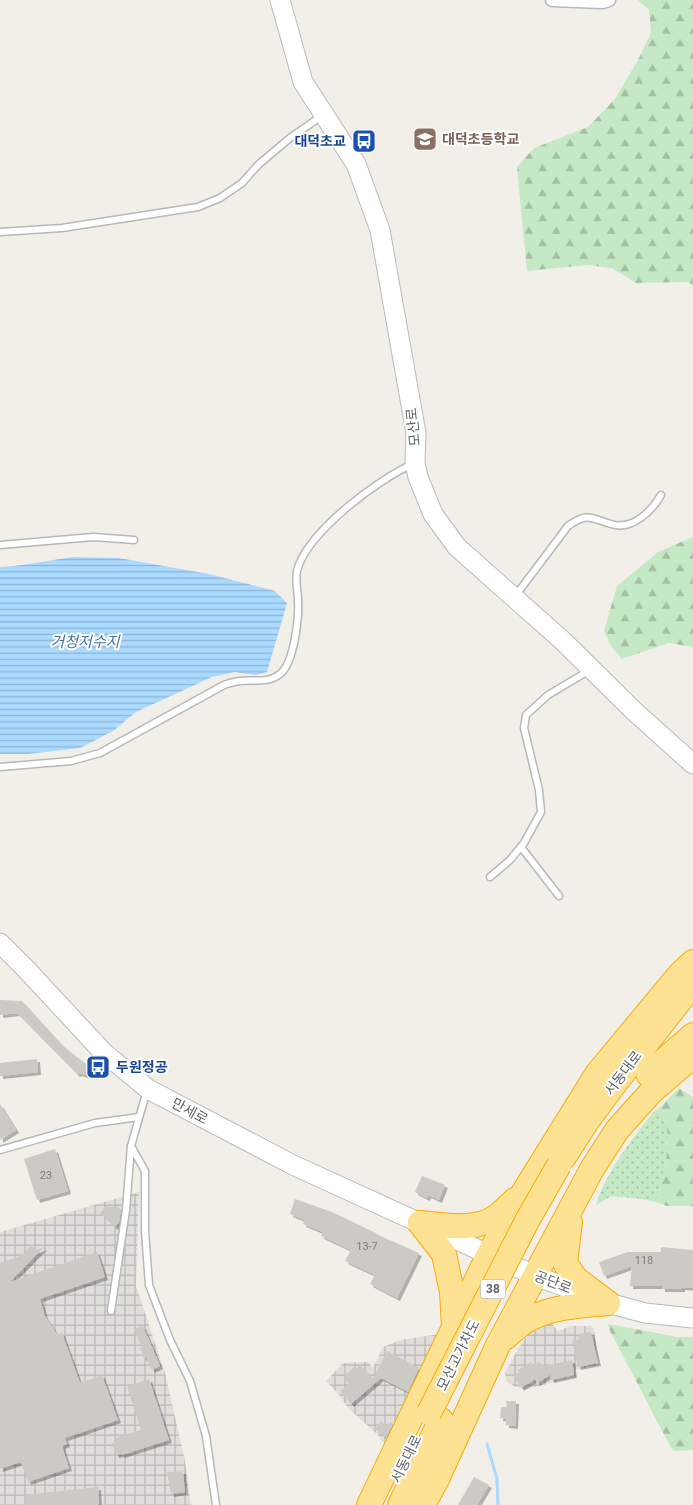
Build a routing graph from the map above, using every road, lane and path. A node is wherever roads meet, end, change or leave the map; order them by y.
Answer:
1 (552, 0) edge
2 (609, 0) edge
3 (282, 3) edge
4 (324, 114) junction
5 (0, 232) edge
6 (415, 463) junction
7 (661, 495) dead end
8 (134, 540) dead end
9 (0, 545) edge
10 (513, 598) junction
11 (591, 669) junction
12 (693, 764) edge
13 (0, 767) edge
14 (521, 847) junction
15 (490, 877) dead end
16 (559, 896) dead end
17 (0, 943) edge
18 (693, 962) edge
19 (693, 984) edge
20 (693, 1035) edge
21 (693, 1056) edge
22 (148, 1088) junction
23 (139, 1117) junction
24 (131, 1146) junction
25 (0, 1150) edge
26 (565, 1170) junction
27 (523, 1193) junction
28 (573, 1202) junction
29 (420, 1223) junction
30 (490, 1254) junction
31 (536, 1276) junction
32 (608, 1303) junction
33 (111, 1310) dead end
34 (693, 1318) edge
35 (454, 1330) junction
36 (498, 1345) junction
37 (435, 1416) junction
38 (216, 1505) edge
39 (369, 1505) edge
40 (383, 1505) edge
41 (400, 1505) edge
42 (423, 1505) edge

1 - 2 street
3 - 4 street, 모산로
4 - 5 lane
4 - 6 street, 모산로
6 - 10 street, 모산로
6 - 13 lane
7 - 10 lane
8 - 9 lane
10 - 11 street, 모산로
11 - 12 street, 모산로
11 - 14 lane
14 - 15 lane
14 - 16 lane
17 - 22 street, 만세로
18 - 27 highway
19 - 26 highway, 서동대로 / 38
20 - 26 highway, 서동대로 / 38
21 - 28 highway
22 - 23 lane
22 - 29 street, 만세로
23 - 24 lane
23 - 25 lane
24 - 33 lane
24 - 38 lane
26 - 37 highway, 모산고가차도 / 38, bridge
27 - 29 highway
27 - 30 highway
28 - 31 highway
28 - 32 highway
29 - 30 street, 공단로
29 - 35 highway
30 - 31 street, 공단로
30 - 35 highway
31 - 32 street, 공단로
31 - 36 highway
32 - 34 street, 공단로
32 - 36 highway
35 - 39 highway
36 - 42 highway
37 - 40 highway, 서동대로 / 38
37 - 41 highway, 서동대로 / 38

